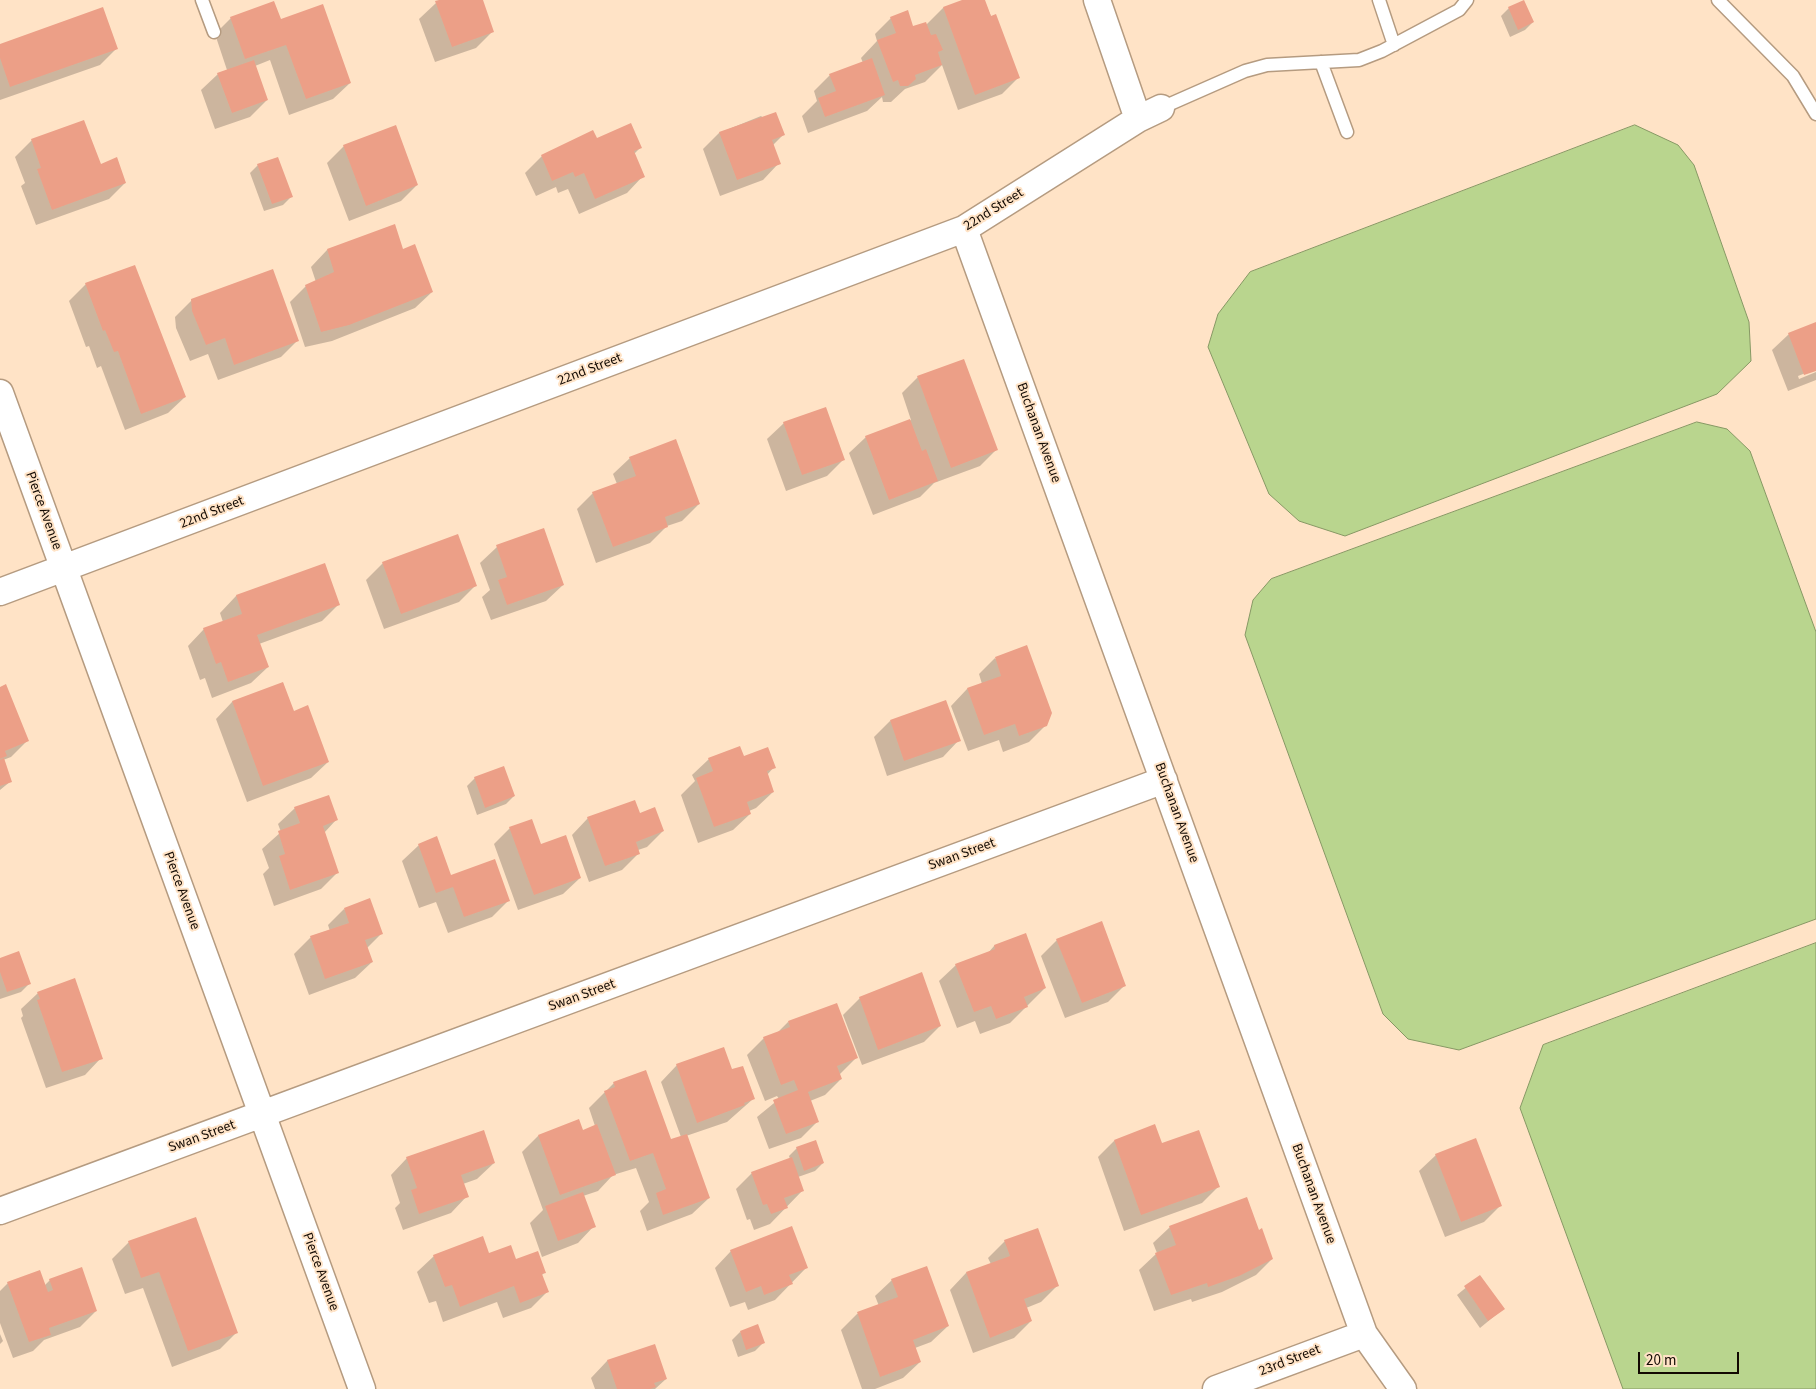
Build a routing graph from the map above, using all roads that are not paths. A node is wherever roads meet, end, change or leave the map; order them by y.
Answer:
1 (202, 0) edge
2 (1096, 0) edge
3 (1379, 0) edge
4 (1467, 0) edge
5 (1718, 0) edge
6 (214, 32) dead end
7 (1394, 45) junction
8 (1321, 62) junction
9 (1161, 108) joint
10 (1816, 114) edge
11 (1138, 119) junction
12 (1346, 132) dead end
13 (964, 229) junction
14 (0, 394) edge
15 (64, 569) junction
16 (0, 592) edge
17 (1164, 780) junction
18 (263, 1115) junction
19 (0, 1211) edge
20 (1364, 1334) junction
21 (362, 1389) edge
22 (1216, 1389) edge
23 (1404, 1389) edge

1 - 6 lane
2 - 11 street
3 - 7 lane
4 - 7 lane
5 - 10 lane
7 - 8 lane
8 - 9 lane
8 - 12 lane
9 - 11 street, 22nd Street
11 - 13 street, 22nd Street
13 - 15 street, 22nd Street
13 - 17 street, Buchanan Avenue
14 - 15 street, Pierce Avenue
15 - 16 street, 22nd Street
15 - 18 street, Pierce Avenue
17 - 18 street, Swan Street
17 - 20 street, Buchanan Avenue
18 - 19 street, Swan Street
18 - 21 street, Pierce Avenue
20 - 22 street, 23rd Street
20 - 23 street, Buchanan Avenue

